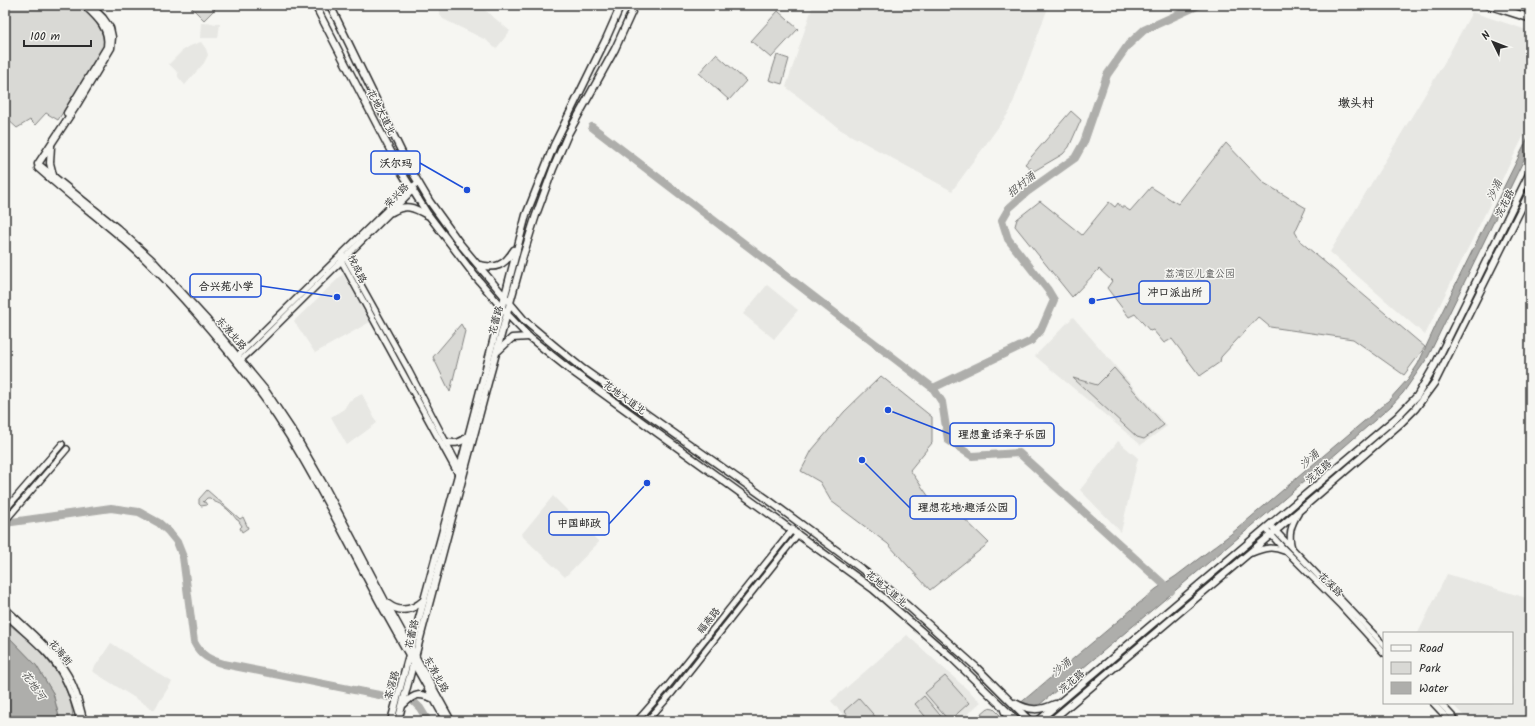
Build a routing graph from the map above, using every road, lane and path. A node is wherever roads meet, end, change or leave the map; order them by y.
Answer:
1 (84, 5) edge
2 (90, 5) edge
3 (315, 5) edge
4 (330, 5) edge
5 (621, 5) edge
6 (635, 5) edge
7 (1490, 5) edge
8 (1530, 18) edge
9 (614, 22) junction
10 (625, 27) junction
11 (52, 143) junction
12 (1530, 172) edge
13 (53, 176) junction
14 (418, 183) junction
15 (411, 189) junction
16 (1530, 191) edge
17 (392, 212) junction
18 (429, 216) junction
19 (518, 244) junction
20 (343, 258) junction
21 (478, 265) junction
22 (505, 297) junction
23 (510, 304) junction
24 (502, 308) junction
25 (508, 315) junction
26 (530, 337) junction
27 (497, 352) junction
28 (238, 359) junction
29 (468, 436) junction
30 (446, 442) junction
31 (62, 444) dead end
32 (67, 449) dead end
33 (459, 472) junction
34 (462, 481) junction
35 (6, 509) edge
36 (1300, 511) junction
37 (5, 521) edge
38 (1268, 527) junction
39 (793, 530) junction
40 (1273, 533) junction
41 (798, 534) junction
42 (1292, 549) junction
43 (1287, 552) junction
44 (1249, 554) junction
45 (425, 599) junction
46 (386, 603) junction
47 (5, 608) edge
48 (5, 614) edge
49 (1383, 644) edge
50 (411, 648) junction
51 (1383, 652) edge
52 (412, 656) junction
53 (414, 664) junction
54 (1009, 699) junction
55 (434, 700) junction
56 (1434, 704) edge
57 (1441, 704) edge
58 (402, 705) junction
59 (1002, 706) junction
60 (1053, 707) junction
61 (1060, 715) edge
62 (1028, 719) edge
63 (80, 721) edge
64 (84, 721) edge
65 (391, 721) edge
66 (398, 721) edge
67 (446, 721) edge
68 (451, 721) edge
69 (637, 721) edge
70 (647, 721) edge
71 (1009, 721) edge
72 (1017, 721) edge
73 (1038, 721) edge
74 (1051, 721) edge
75 (1450, 721) edge
76 (1457, 721) edge

1 - 28 main road, 东漖北路
2 - 11 main road, 东漖北路
3 - 15 main road, 花地大道北
4 - 14 main road, 花地大道北
5 - 9 main road, 花蕾路
6 - 10 main road, 花蕾路
7 - 8 highway
9 - 10 main road
9 - 19 main road, 花蕾路
10 - 23 main road, 花蕾路
11 - 13 main road
11 - 13 main road, 东漖北路
12 - 38 main road, 浣花路
13 - 28 main road, 东漖北路
14 - 15 street, 荣兴路
14 - 21 main road, 花地大道北
15 - 17 street, 荣兴路
15 - 18 main road, 花地大道北
15 - 20 street, 荣兴路
16 - 36 main road, 浣花路
17 - 18 main road
17 - 20 street, 荣兴路
18 - 24 main road, 花地大道北
19 - 21 main road
19 - 22 main road, 花蕾路
20 - 28 street, 荣兴路
20 - 30 street, 悦成路
20 - 33 street, 悦成路
21 - 22 main road, 花地大道北
22 - 23 main road, 花地大道北
22 - 24 main road, 花蕾路
23 - 25 main road, 花蕾路
23 - 54 main road, 花地大道北
24 - 25 main road, 花地大道北
24 - 29 main road, 花蕾路
25 - 26 main road, 花地大道北
25 - 27 main road, 花蕾路
26 - 27 main road
26 - 39 main road, 花地大道北
27 - 34 main road, 花蕾路
28 - 46 main road, 东漖北路
28 - 52 main road, 东漖北路
29 - 30 main road
29 - 33 main road, 花蕾路
30 - 33 street, 悦成路
31 - 35 street
32 - 37 street
33 - 34 street
33 - 45 main road, 花蕾路
34 - 52 main road, 花蕾路
36 - 40 main road, 浣花路
36 - 42 street
38 - 40 street, 花溪路
38 - 60 main road, 浣花路
39 - 41 main road, 花地大道北
39 - 69 street, 福燕路
40 - 42 street, 花溪路
40 - 43 street, 花溪路
40 - 44 main road, 浣花路
41 - 59 main road, 花地大道北
41 - 70 street, 福燕路
42 - 49 street, 花溪路
43 - 44 street
43 - 51 street, 花溪路
44 - 61 main road, 浣花路
45 - 46 main road
45 - 50 main road, 花蕾路
46 - 50 main road, 东漖北路
47 - 64 street, 花海街
48 - 63 street, 花海街
50 - 52 main road, 花蕾路
52 - 53 main road, 东漖北路
52 - 65 main road, 茶滘路
52 - 68 main road, 东漖北路
53 - 55 main road, 东漖北路
53 - 58 main road, 茶滘路
54 - 60 main road
54 - 62 main road, 花地大道北
55 - 58 main road
55 - 67 main road, 东漖北路
56 - 75 street
57 - 76 street
58 - 66 main road, 茶滘路
59 - 71 main road
59 - 72 main road, 花地大道北
60 - 73 main road
61 - 74 main road, 浣花路

